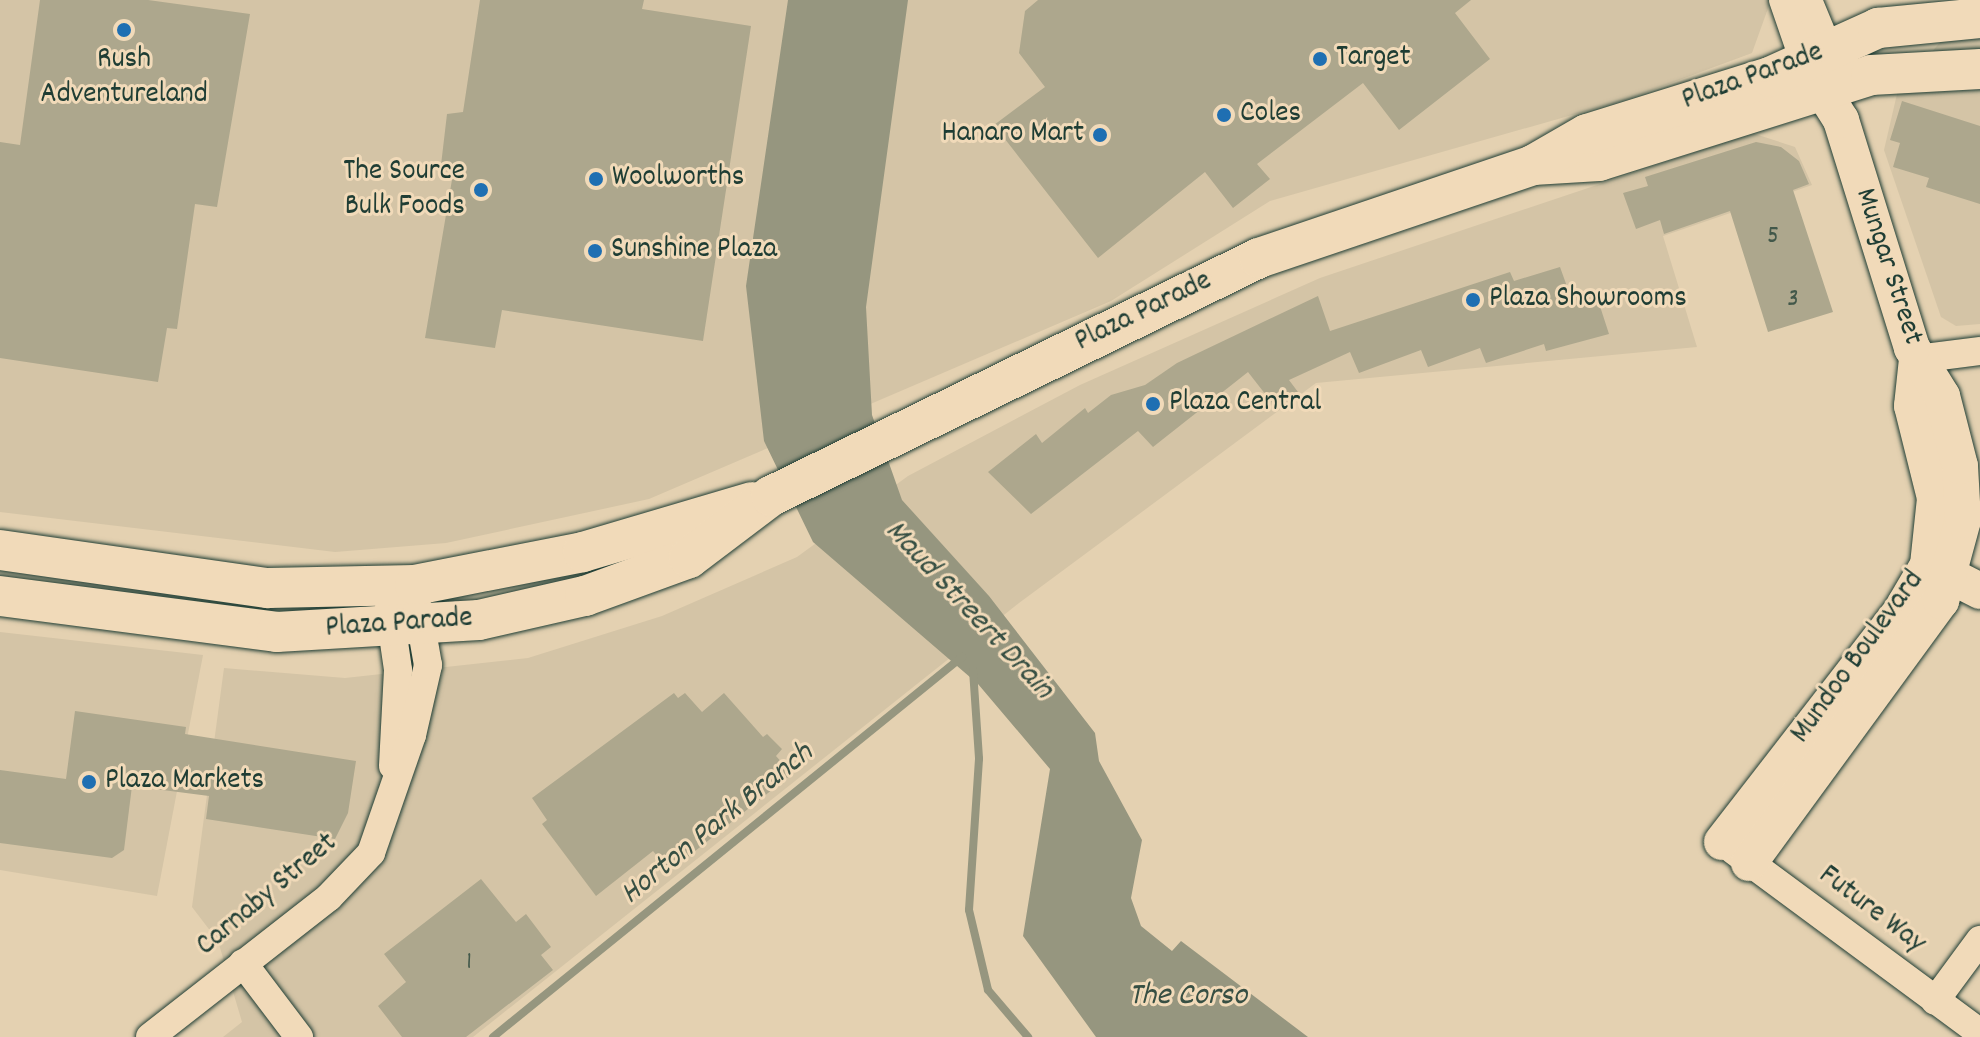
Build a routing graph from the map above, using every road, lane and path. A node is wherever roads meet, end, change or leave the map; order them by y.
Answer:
1 (1783, 0) edge
2 (1808, 0) edge
3 (1980, 18) edge
4 (1980, 69) edge
5 (1826, 81) junction
6 (1980, 351) edge
7 (1917, 359) junction
8 (771, 496) junction
9 (0, 550) edge
10 (1953, 577) edge
11 (401, 586) junction
12 (0, 596) edge
13 (405, 628) junction
14 (1736, 852) joint
15 (1980, 940) edge
16 (243, 963) junction
17 (1935, 1001) junction
18 (1980, 1033) edge
19 (150, 1037) edge
20 (299, 1037) edge

1 - 5 street, Mungar Street
2 - 5 street, Mungar Street
3 - 5 main road, Plaza Parade
4 - 5 main road, Plaza Parade
5 - 7 street, Mungar Street
5 - 8 main road, Plaza Parade
6 - 7 street, Mungar Street
7 - 10 street, Mundoo Boulevard
8 - 11 main road, Plaza Parade
8 - 13 main road, Plaza Parade
9 - 11 main road, Plaza Parade
10 - 14 street, Mundoo Boulevard
11 - 13 street, Carnaby Street
12 - 13 main road, Plaza Parade
13 - 16 street, Carnaby Street
14 - 17 street, Future Way
15 - 17 street
16 - 19 street, Carnaby Street
16 - 20 street
17 - 18 street, Future Way

